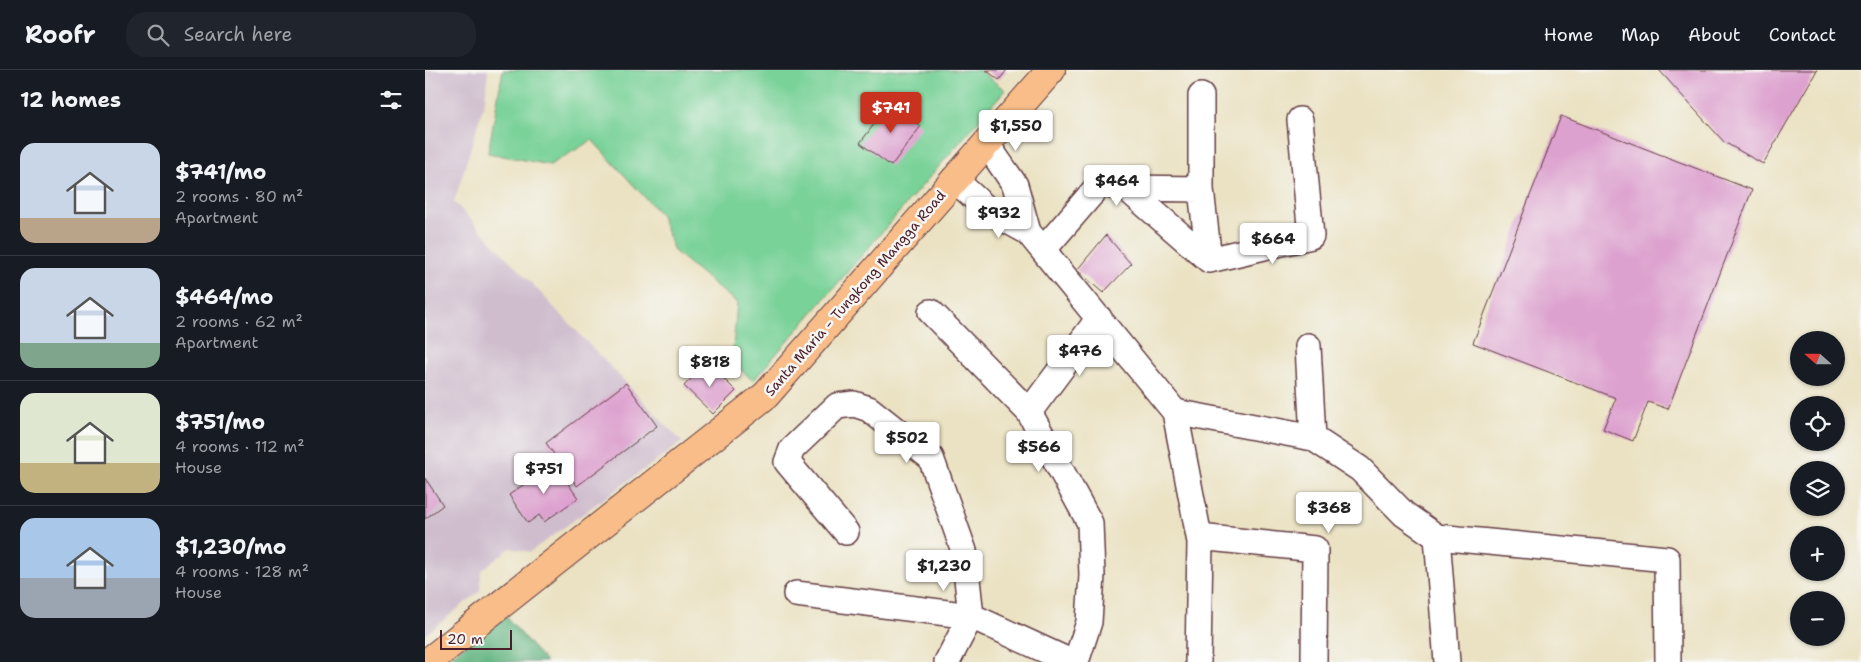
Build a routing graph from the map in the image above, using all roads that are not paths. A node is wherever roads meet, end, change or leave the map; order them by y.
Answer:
1 (1051, 70) edge
2 (1201, 96) dead end
3 (1300, 120) dead end
4 (986, 144) junction
5 (954, 179) junction
6 (1125, 188) junction
7 (1201, 189) junction
8 (1036, 240) junction
9 (1209, 260) junction
10 (931, 312) dead end
11 (1099, 318) junction
12 (1308, 346) dead end
13 (1029, 412) junction
14 (1175, 412) junction
15 (1313, 438) junction
16 (847, 532) dead end
17 (1199, 537) junction
18 (1437, 537) junction
19 (796, 594) dead end
20 (971, 616) junction
21 (427, 662) edge
22 (947, 662) edge
23 (1071, 662) edge
24 (1077, 662) edge
25 (1198, 662) edge
26 (1314, 662) edge
27 (1447, 662) edge
28 (1668, 662) edge

1 - 4 main road, Santa Maria - Tungkong Mangga Road
2 - 7 street
3 - 9 street
4 - 5 main road, Santa Maria - Tungkong Mangga Road
4 - 8 street
5 - 8 street
5 - 21 main road, Santa Maria - Tungkong Mangga Road
6 - 7 street
6 - 8 street
6 - 9 street
7 - 9 street
8 - 11 street
10 - 13 street
11 - 13 street
11 - 14 street
12 - 15 street
13 - 24 street
14 - 15 street
14 - 17 street
15 - 18 street
16 - 20 street
17 - 25 street
17 - 26 street
18 - 27 street
18 - 28 street
19 - 20 street
20 - 22 street
20 - 23 street

